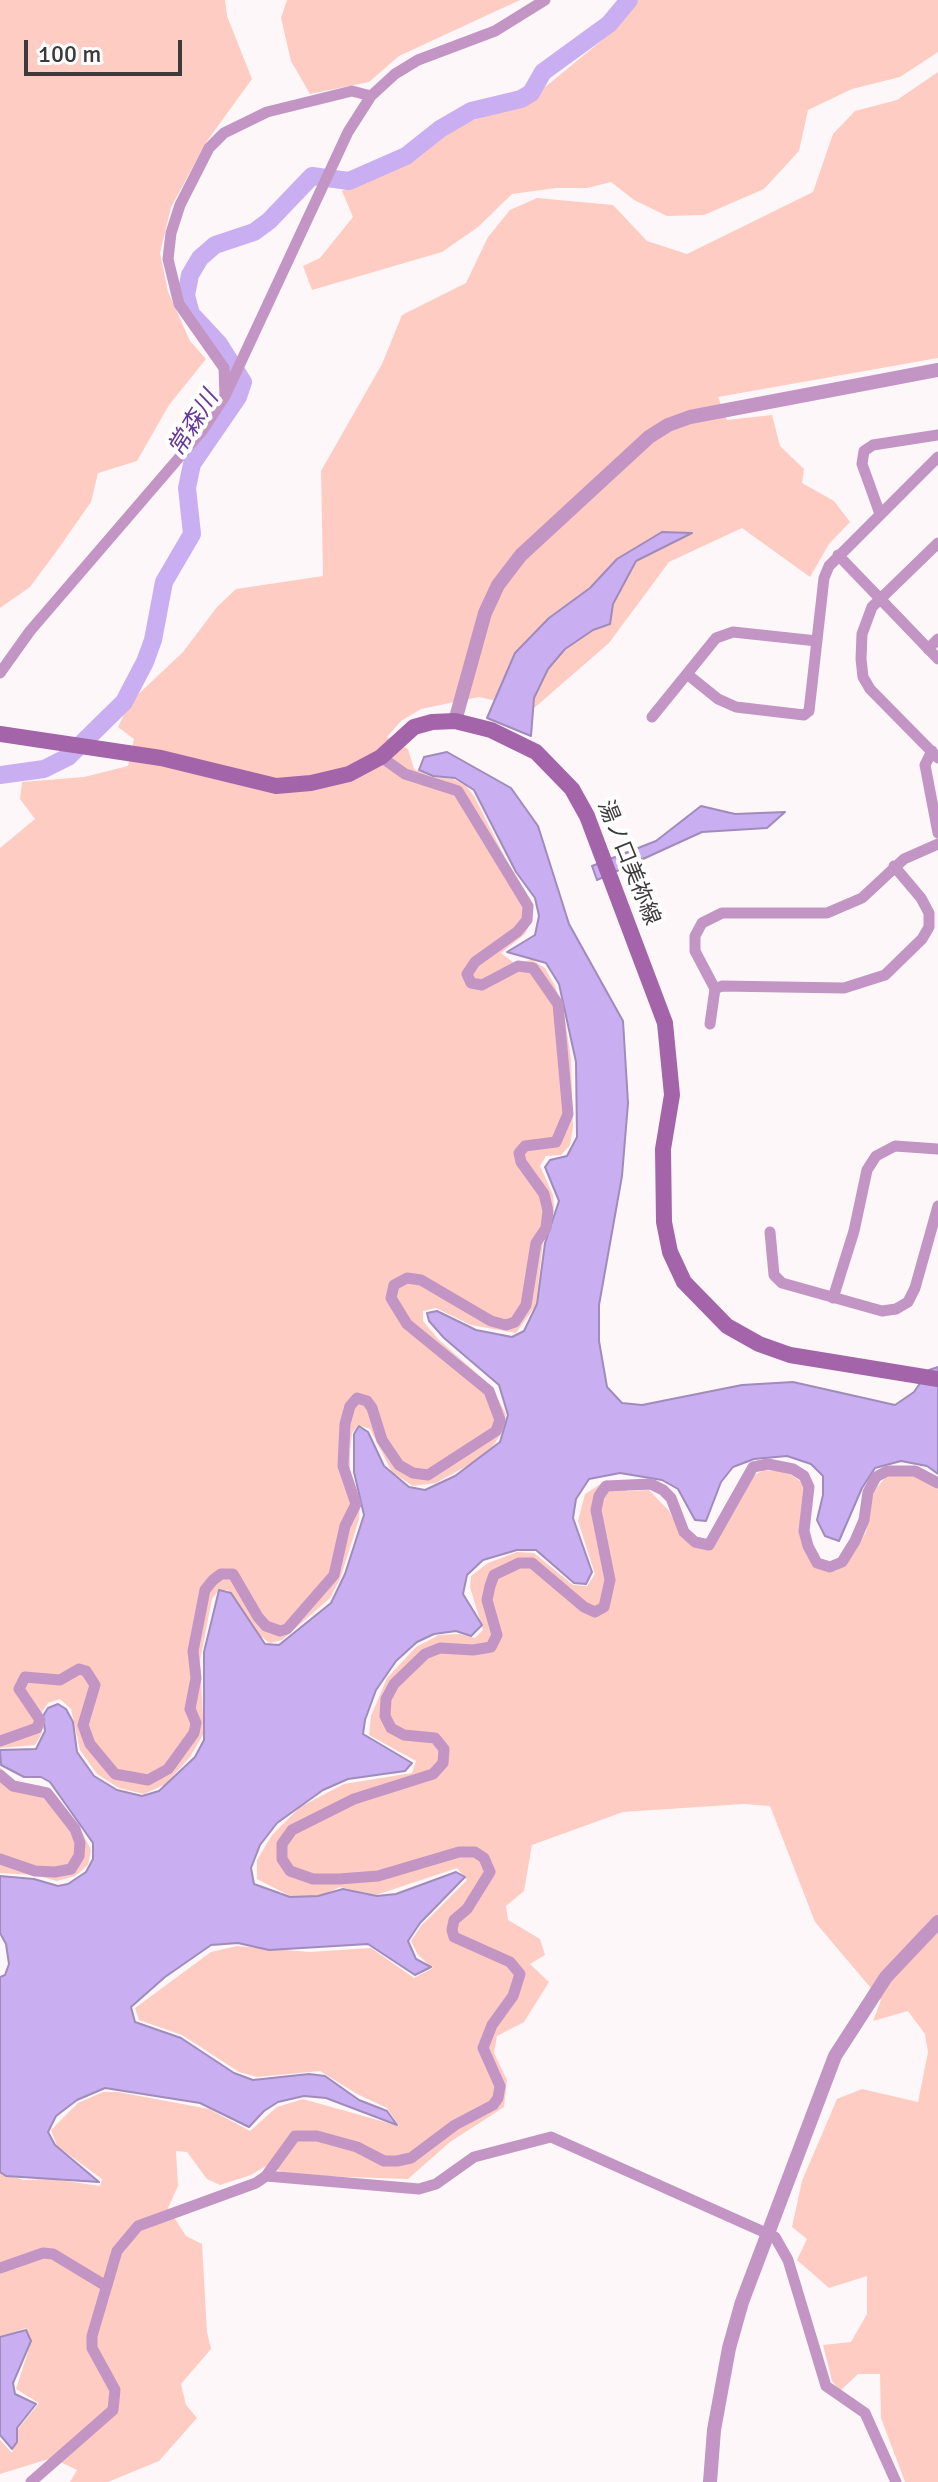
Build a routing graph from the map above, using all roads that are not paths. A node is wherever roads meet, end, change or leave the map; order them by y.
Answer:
1 (545, 0) edge
2 (371, 96) junction
3 (938, 370) edge
4 (225, 396) junction
5 (938, 435) edge
6 (938, 457) edge
7 (880, 514) junction
8 (938, 543) edge
9 (838, 555) junction
10 (880, 599) junction
11 (938, 639) edge
12 (817, 641) junction
13 (928, 649) junction
14 (938, 659) edge
15 (0, 673) edge
16 (687, 674) junction
17 (652, 717) dead end
18 (464, 723) junction
19 (0, 734) edge
20 (935, 755) edge
21 (381, 757) junction
22 (938, 833) edge
23 (938, 844) edge
24 (894, 866) junction
25 (715, 989) junction
26 (710, 1024) dead end
27 (938, 1149) edge
28 (938, 1206) edge
29 (770, 1232) dead end
30 (833, 1298) junction
31 (938, 1379) edge
32 (938, 1483) edge
33 (0, 1741) edge
34 (0, 1775) edge
35 (0, 1859) edge
36 (938, 1922) edge
37 (266, 2176) junction
38 (766, 2233) junction
39 (0, 2268) edge
40 (106, 2286) junction
41 (31, 2482) edge
42 (710, 2482) edge
43 (896, 2482) edge

1 - 2 street
2 - 4 street
2 - 4 street
3 - 18 street
4 - 15 street
5 - 7 street
6 - 7 street
7 - 9 street
8 - 10 street
9 - 10 street
9 - 12 street
10 - 13 street
10 - 20 street
11 - 13 street
12 - 16 street
12 - 16 street
13 - 14 street
16 - 17 street
18 - 21 main road, 湯ノ口美祢線
18 - 31 main road, 湯ノ口美祢線
19 - 21 main road, 湯ノ口美祢線
20 - 22 street
21 - 33 street
23 - 24 street
24 - 25 street
24 - 25 street
25 - 26 street
27 - 30 street
28 - 30 street
29 - 30 street
32 - 37 street
34 - 35 street
36 - 38 street
37 - 38 street
37 - 40 street
38 - 42 street
38 - 43 street
39 - 40 street
40 - 41 street

